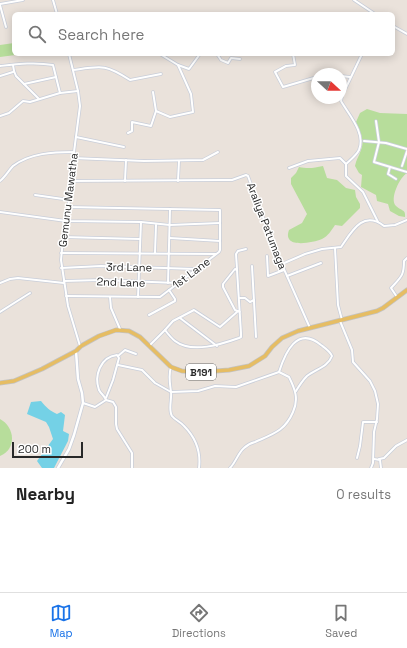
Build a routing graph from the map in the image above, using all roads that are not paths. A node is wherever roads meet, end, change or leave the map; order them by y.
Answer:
1 (23, 0) edge
2 (53, 0) edge
3 (354, 0) edge
4 (0, 4) edge
5 (56, 12) edge
6 (372, 12) edge
7 (6, 27) dead end
8 (395, 27) edge
9 (407, 34) edge
10 (70, 56) edge
11 (163, 56) edge
12 (199, 56) edge
13 (219, 56) edge
14 (293, 56) edge
15 (361, 56) edge
16 (240, 59) dead end
17 (13, 65) junction
18 (178, 65) junction
19 (0, 66) edge
20 (73, 70) junction
21 (14, 71) junction
22 (161, 74) dead end
23 (0, 76) edge
24 (57, 77) junction
25 (347, 77) edge
26 (350, 77) junction
27 (311, 79) edge
28 (24, 84) junction
29 (78, 91) junction
30 (153, 92) dead end
31 (60, 93) junction
32 (39, 99) junction
33 (156, 111) junction
34 (0, 116) edge
35 (376, 121) dead end
36 (128, 133) dead end
37 (76, 137) junction
38 (364, 141) dead end
39 (379, 142) junction
40 (124, 147) dead end
41 (407, 150) edge
42 (74, 152) junction
43 (218, 152) dead end
44 (73, 158) junction
45 (126, 160) junction
46 (179, 161) junction
47 (346, 164) junction
48 (402, 166) dead end
49 (390, 167) junction
50 (289, 168) dead end
51 (407, 172) edge
52 (396, 179) dead end
53 (0, 181) edge
54 (71, 181) junction
55 (125, 181) junction
56 (178, 181) junction
57 (35, 195) dead end
58 (70, 200) junction
59 (68, 207) junction
60 (170, 209) junction
61 (0, 212) edge
62 (407, 220) edge
63 (66, 221) junction
64 (141, 222) junction
65 (378, 222) junction
66 (220, 223) junction
67 (156, 224) junction
68 (170, 225) junction
69 (63, 237) junction
70 (169, 238) junction
71 (140, 239) junction
72 (220, 241) junction
73 (335, 248) junction
74 (246, 249) dead end
75 (61, 253) junction
76 (155, 253) junction
77 (169, 253) junction
78 (140, 254) junction
79 (217, 254) junction
80 (267, 256) dead end
81 (407, 258) edge
82 (321, 263) dead end
83 (282, 264) junction
84 (252, 266) dead end
85 (168, 267) junction
86 (61, 268) junction
87 (139, 268) junction
88 (197, 269) junction
89 (237, 269) junction
90 (284, 270) junction
91 (287, 276) junction
92 (64, 282) junction
93 (138, 282) junction
94 (0, 283) edge
95 (168, 283) junction
96 (178, 283) junction
97 (169, 290) junction
98 (407, 290) edge
99 (30, 293) dead end
100 (66, 296) junction
101 (110, 297) junction
102 (138, 297) junction
103 (397, 297) junction
104 (239, 298) junction
105 (254, 300) junction
106 (0, 312) edge
107 (238, 312) junction
108 (149, 315) dead end
109 (180, 318) junction
110 (341, 320) junction
111 (120, 329) junction
112 (310, 329) junction
113 (165, 330) junction
114 (256, 337) dead end
115 (80, 346) junction
116 (149, 346) junction
117 (216, 346) junction
118 (76, 351) junction
119 (136, 354) dead end
120 (118, 356) junction
121 (118, 365) junction
122 (171, 367) junction
123 (279, 372) junction
124 (0, 383) edge
125 (171, 392) junction
126 (296, 392) junction
127 (106, 399) junction
128 (84, 403) junction
129 (376, 422) junction
130 (407, 440) edge
131 (357, 458) dead end
132 (373, 459) junction
133 (379, 459) junction
134 (58, 468) edge
135 (132, 468) edge
136 (199, 468) edge
137 (230, 468) edge
138 (371, 468) edge
139 (381, 468) edge

1 - 4 street
2 - 5 street
3 - 6 street
4 - 7 street
8 - 9 street
10 - 20 street, Gemunu Mawatha
11 - 18 street
12 - 18 street
13 - 16 street
14 - 27 street
15 - 26 street
17 - 19 street
17 - 21 street
17 - 24 street
18 - 33 street
20 - 22 street
20 - 29 street, Gemunu Mawatha
21 - 23 street
21 - 28 street
24 - 28 street
24 - 31 street
25 - 26 street
26 - 47 street
28 - 32 street
29 - 31 street
29 - 37 street, Gemunu Mawatha
30 - 33 street
31 - 32 street
32 - 34 street
33 - 36 street
35 - 39 street
37 - 40 street
37 - 42 street, Gemunu Mawatha
38 - 39 street
39 - 41 street
39 - 49 street
41 - 48 street
42 - 44 street, Gemunu Mawatha
42 - 53 street
43 - 46 street
44 - 45 street
44 - 54 street, Gemunu Mawatha
45 - 46 street
45 - 55 street
46 - 56 street
47 - 50 street
47 - 65 street
49 - 51 street
49 - 52 street
54 - 55 street, Araliya Patumaga
54 - 58 street, Gemunu Mawatha
55 - 56 street, Araliya Patumaga
56 - 83 street, Araliya Patumaga
57 - 58 street
58 - 59 street, Gemunu Mawatha
59 - 60 street, 1st Lane
59 - 63 street, Gemunu Mawatha
60 - 66 street, 1st Lane
60 - 68 street
61 - 63 street
62 - 65 street
63 - 64 street
63 - 69 street, Gemunu Mawatha
64 - 67 street
64 - 71 street
65 - 73 street
66 - 68 street
66 - 72 street, 1st Lane
67 - 68 street
67 - 76 street
68 - 70 street
69 - 71 street
69 - 75 street, Gemunu Mawatha
70 - 72 street
70 - 77 street
71 - 78 street
72 - 79 street, 1st Lane
73 - 83 street
73 - 110 street
74 - 89 street
75 - 78 street
75 - 86 street, Gemunu Mawatha
76 - 77 street
76 - 78 street
77 - 79 street
77 - 85 street
78 - 87 street
79 - 88 street, 1st Lane
80 - 90 street
81 - 103 street
82 - 91 street
83 - 90 street, Araliya Patumaga
84 - 105 street
85 - 87 street, 3rd Lane
85 - 88 street, 3rd Lane
85 - 95 street
86 - 87 street, 3rd Lane
86 - 92 street, Gemunu Mawatha
87 - 93 street
88 - 96 street, 1st Lane
89 - 104 street
89 - 107 street
90 - 91 street, Araliya Patumaga
91 - 112 street, Araliya Patumaga
92 - 93 street, 2nd Lane
92 - 94 street, 2nd Lane
92 - 100 street, Gemunu Mawatha
93 - 95 street, 2nd Lane
93 - 102 street
95 - 96 street, 2nd Lane
96 - 97 street, 1st Lane
97 - 102 street, 1st Lane
97 - 108 street
98 - 103 main road, B191
99 - 106 street
100 - 101 street, 1st Lane
100 - 115 street, Gemunu Mawatha
101 - 102 street, 1st Lane
101 - 111 street
103 - 110 main road, B191
104 - 105 street
104 - 107 street
105 - 114 street
107 - 109 street
107 - 117 street
109 - 113 street
109 - 117 street
110 - 112 main road, B191
110 - 129 street
111 - 115 main road
111 - 116 main road, B191
112 - 122 main road, B191
113 - 116 street
113 - 117 street
115 - 118 main road
116 - 122 main road, B191
118 - 124 main road
118 - 128 street
119 - 120 street
120 - 121 street
120 - 127 street
121 - 125 street
121 - 127 street
122 - 125 street
123 - 125 street
123 - 126 street
123 - 126 street
125 - 136 street
126 - 137 street
127 - 128 street
127 - 135 street
128 - 134 street
129 - 131 street
129 - 132 street
130 - 133 street
132 - 133 street
132 - 138 street
133 - 139 street

